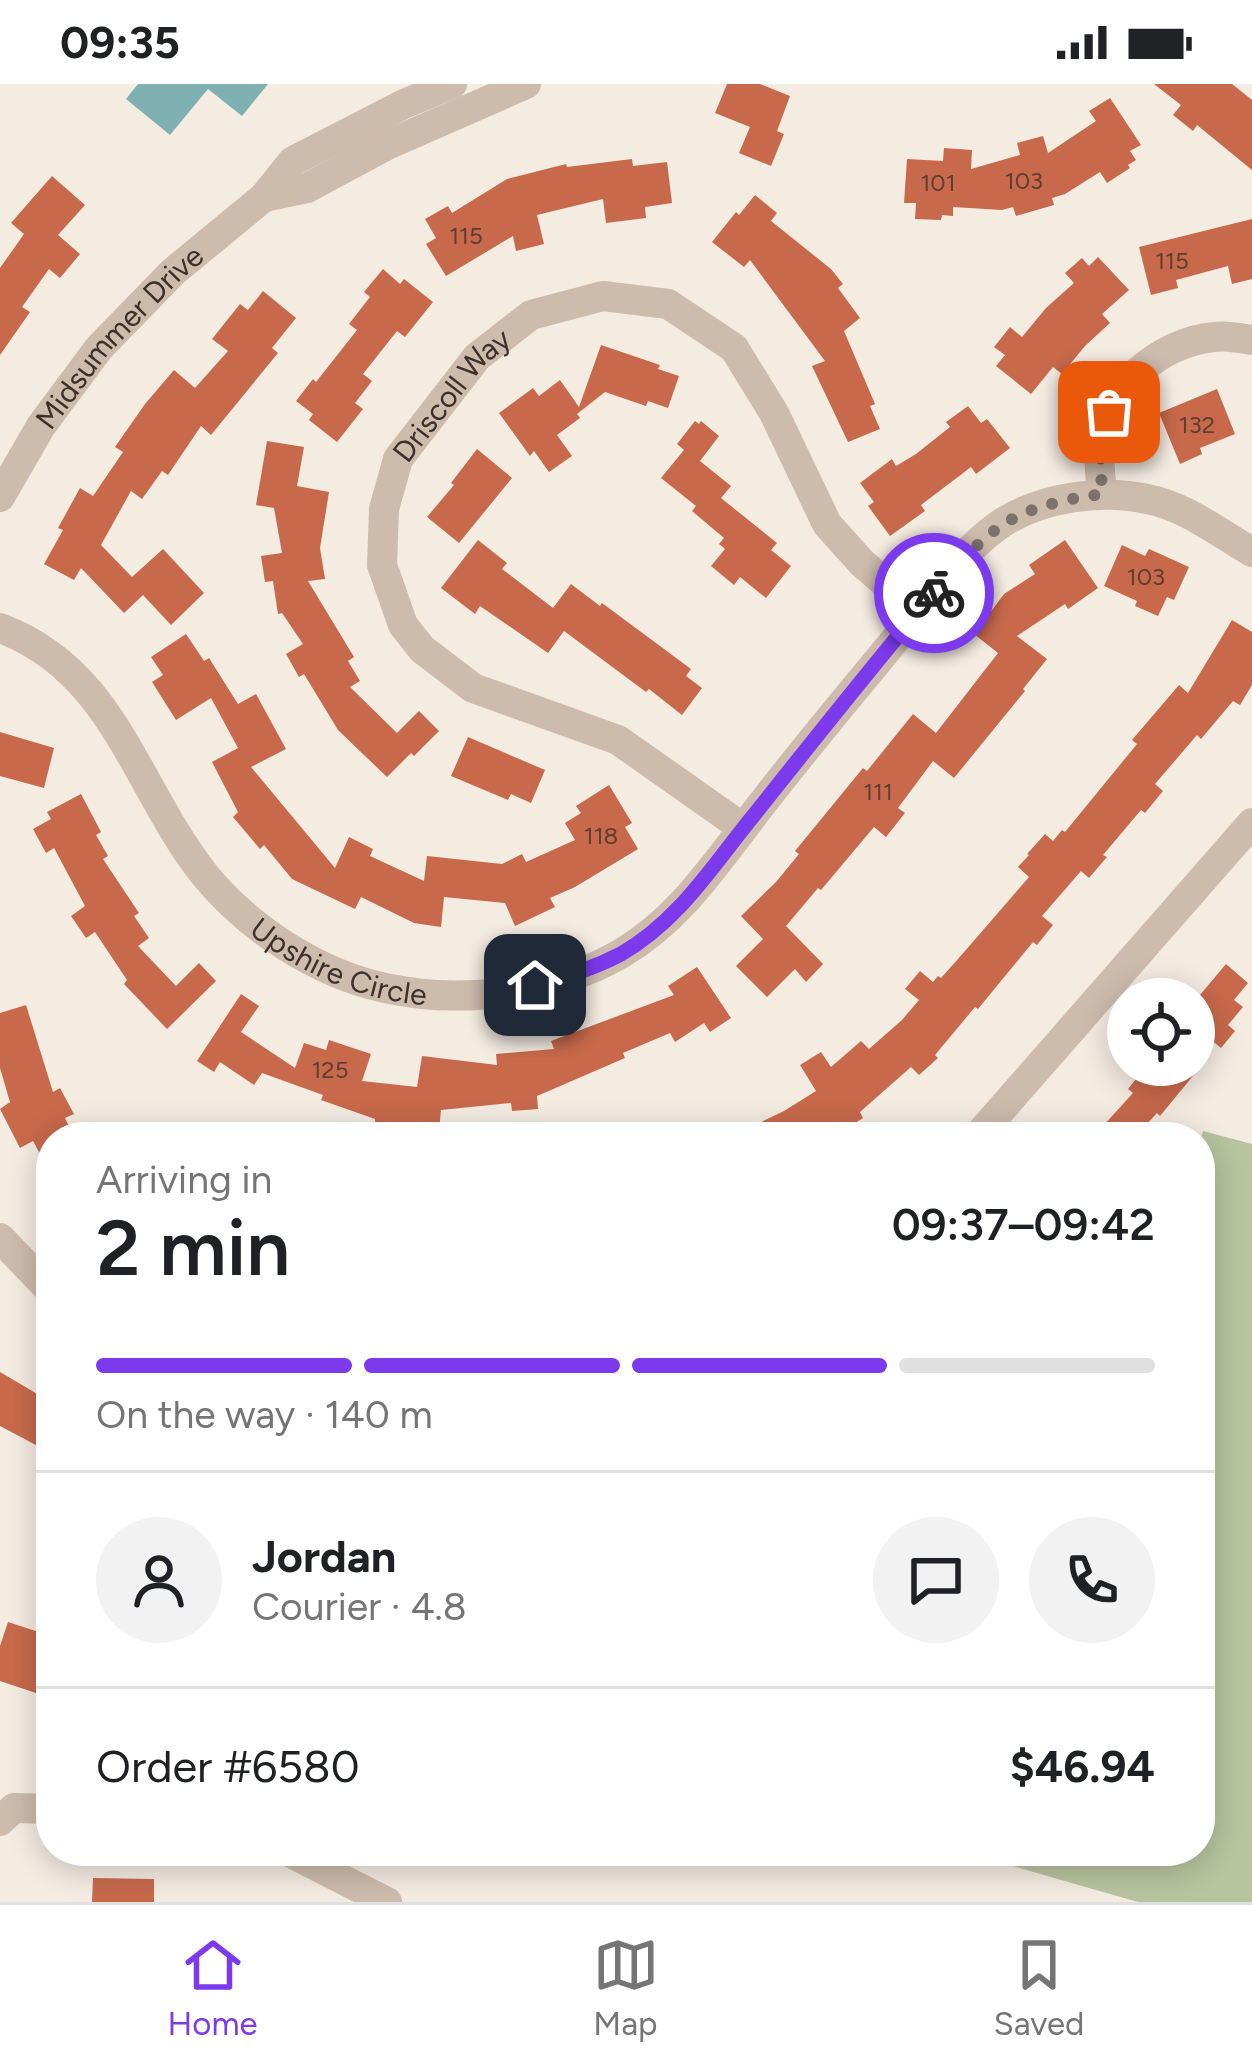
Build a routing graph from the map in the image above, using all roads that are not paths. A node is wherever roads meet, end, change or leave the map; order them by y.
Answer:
1 (452, 84) edge
2 (526, 84) edge
3 (264, 197) junction
4 (1252, 340) edge
5 (1102, 494) junction
6 (0, 496) edge
7 (1252, 551) edge
8 (918, 611) junction
9 (0, 628) edge
10 (1252, 823) edge
11 (743, 828) junction
12 (989, 1122) edge
13 (0, 1238) edge
14 (36, 1275) edge
15 (36, 1809) edge
16 (0, 1821) edge
17 (316, 1866) edge
18 (387, 1902) edge

1 - 3 street, Midsummer Drive
2 - 3 street, Midsummer Drive
3 - 6 street, Midsummer Drive
4 - 5 street
5 - 7 street, Upshire Circle
5 - 8 street, Upshire Circle
8 - 11 street, Upshire Circle
8 - 11 street, Driscoll Way
9 - 11 street, Upshire Circle
10 - 12 street
13 - 14 street
15 - 16 street
17 - 18 street

